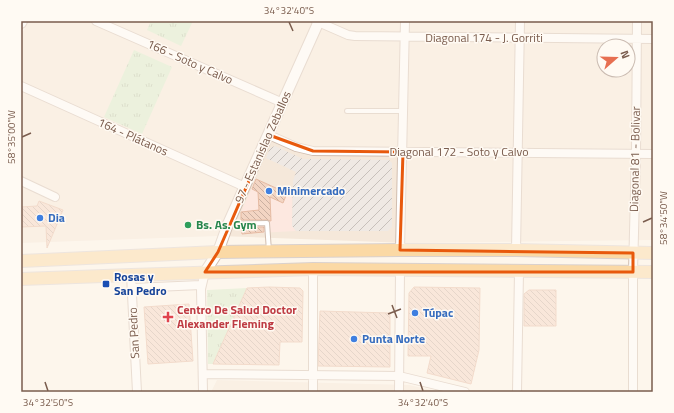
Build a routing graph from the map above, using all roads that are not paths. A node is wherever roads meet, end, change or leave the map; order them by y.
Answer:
1 (96, 21) edge
2 (318, 21) edge
3 (405, 21) edge
4 (520, 21) edge
5 (637, 21) edge
6 (404, 37) junction
7 (520, 38) junction
8 (637, 38) junction
9 (653, 39) edge
10 (21, 86) edge
11 (283, 103) junction
12 (346, 111) dead end
13 (403, 111) junction
14 (269, 135) junction
15 (403, 152) junction
16 (517, 152) junction
17 (636, 154) junction
18 (653, 154) edge
19 (21, 180) edge
20 (245, 187) junction
21 (55, 197) dead end
22 (228, 224) junction
23 (400, 250) junction
24 (516, 250) junction
25 (269, 251) junction
26 (218, 252) junction
27 (633, 252) junction
28 (653, 253) edge
29 (21, 261) edge
30 (313, 269) junction
31 (400, 270) junction
32 (519, 271) junction
33 (205, 272) junction
34 (633, 272) junction
35 (653, 272) edge
36 (131, 274) junction
37 (21, 280) edge
38 (201, 285) junction
39 (132, 288) junction
40 (203, 374) junction
41 (313, 375) junction
42 (399, 376) junction
43 (137, 392) edge
44 (203, 392) edge
45 (313, 392) edge
46 (399, 392) edge
47 (465, 392) edge
48 (517, 392) edge
49 (633, 392) edge

1 - 11 street, 166 - Soto y Calvo
2 - 6 street, Diagonal 174 - J. Gorriti
2 - 11 street, 97 - Estanislao Zeballos
3 - 6 street
4 - 7 street
5 - 8 street, Diagonal 81 - Bolivar
6 - 7 street, Diagonal 174 - J. Gorriti
6 - 13 street
7 - 8 street, Diagonal 174 - J. Gorriti
7 - 16 street
8 - 9 street, Diagonal 174 - J. Gorriti
8 - 17 street, Diagonal 81 - Bolivar
10 - 20 street, 164 - Plátanos
11 - 14 street, 97 - Estanislao Zeballos
12 - 13 lane
13 - 15 street
14 - 15 street, Diagonal 172 - Soto y Calvo
14 - 20 street, 97 - Estanislao Zeballos
15 - 16 street, Diagonal 172 - Soto y Calvo
15 - 23 street
16 - 17 street, Diagonal 172 - Soto y Calvo
16 - 24 street
17 - 18 street, Diagonal 172 - Soto y Calvo
17 - 27 street, Diagonal 81 - Bolivar
19 - 21 street
20 - 22 street, 97 - Estanislao Zeballos
22 - 25 lane
22 - 26 street, 97 - Estanislao Zeballos
23 - 24 main road
23 - 25 main road
24 - 27 main road
25 - 26 main road
26 - 29 main road
26 - 33 street, 97 - Estanislao Zeballos
27 - 28 main road
27 - 34 street, Diagonal 81 - Bolivar
30 - 31 main road
30 - 33 main road
30 - 41 street
31 - 32 main road
31 - 42 street
32 - 34 main road
32 - 48 street
33 - 36 main road
33 - 38 street
34 - 35 main road
34 - 49 street, Diagonal 81 - Bolivar
36 - 37 main road
36 - 39 street, San Pedro
38 - 39 street
38 - 40 street
39 - 43 street, San Pedro
40 - 41 street
40 - 44 street
41 - 42 street
41 - 45 street
42 - 46 street
42 - 47 street

